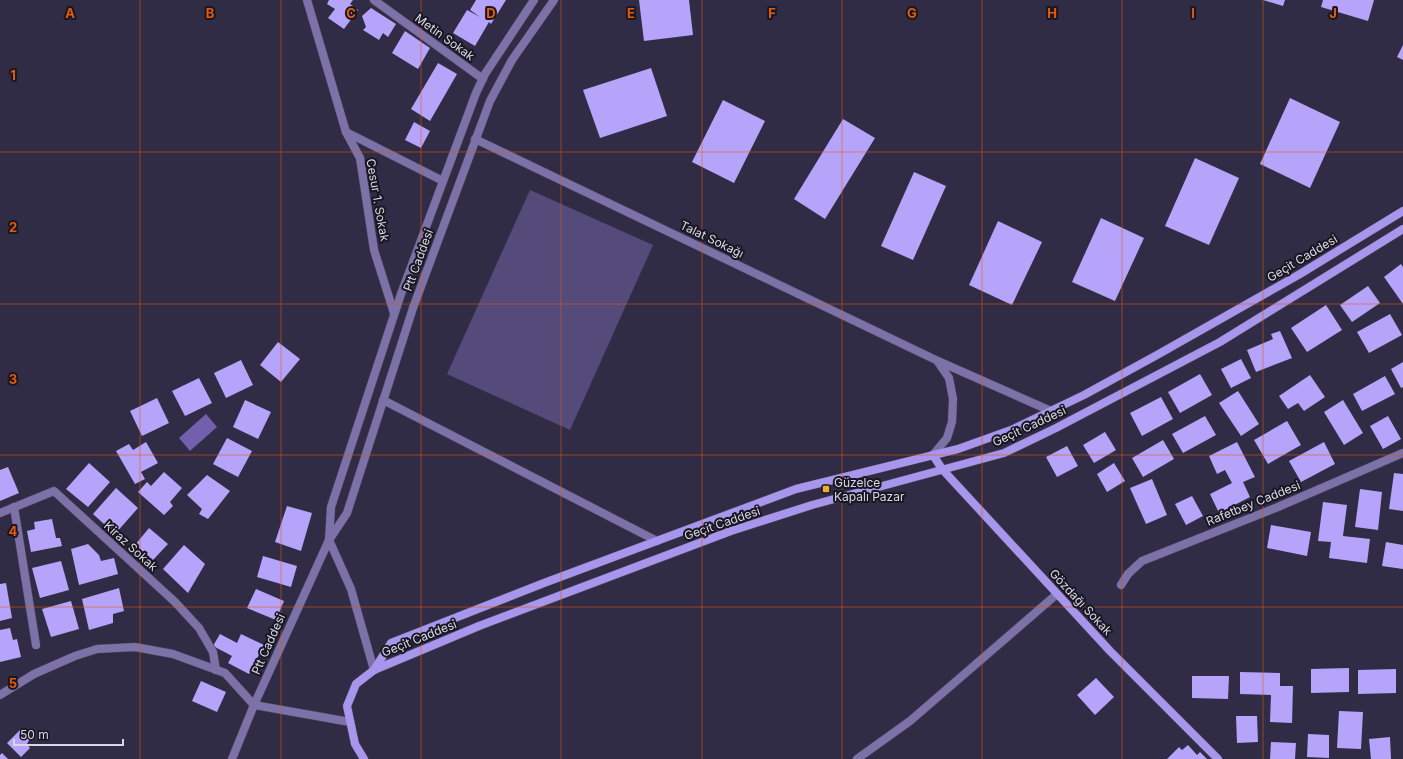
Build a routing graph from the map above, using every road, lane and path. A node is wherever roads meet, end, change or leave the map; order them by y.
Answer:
1 (307, 0) edge
2 (374, 0) edge
3 (534, 0) edge
4 (554, 0) edge
5 (483, 79) junction
6 (346, 132) junction
7 (475, 139) junction
8 (443, 181) junction
9 (1403, 211) edge
10 (1403, 229) edge
11 (394, 313) junction
12 (938, 361) junction
13 (383, 400) junction
14 (1051, 411) junction
15 (1403, 453) edge
16 (933, 455) junction
17 (942, 469) junction
18 (14, 507) junction
19 (0, 513) edge
20 (329, 540) junction
21 (657, 541) junction
22 (1121, 585) dead end
23 (1057, 594) junction
24 (36, 645) dead end
25 (216, 670) junction
26 (374, 670) junction
27 (0, 694) edge
28 (254, 705) junction
29 (350, 722) junction
30 (232, 759) edge
31 (364, 759) edge
32 (857, 759) edge
33 (1218, 759) edge

1 - 6 street, Cesur 1. Sokak
2 - 5 street, Metin Sokak
3 - 5 street, Ptt Caddesi
4 - 7 street, Ptt Caddesi
5 - 8 street, Ptt Caddesi
6 - 8 street
6 - 11 street, Cesur 1. Sokak
7 - 12 street, Talat Sokağı
7 - 13 street, Ptt Caddesi
8 - 11 street, Ptt Caddesi
9 - 14 main road, Geçit Caddesi
10 - 17 main road, Geçit Caddesi
11 - 20 street, Ptt Caddesi
12 - 14 street, Talat Sokağı
12 - 16 street
13 - 20 street, Ptt Caddesi
13 - 21 street
14 - 16 main road, Geçit Caddesi
15 - 22 street, Rafetbey Caddesi
16 - 17 main road, Gözdağı Sokak
16 - 21 main road, Geçit Caddesi
17 - 23 main road, Gözdağı Sokak
17 - 26 main road, Geçit Caddesi
18 - 19 street, Kiraz Sokak
18 - 24 street
18 - 25 street, Kiraz Sokak
20 - 26 street
20 - 28 street, Ptt Caddesi
21 - 26 main road, Geçit Caddesi
23 - 32 street
23 - 33 main road, Gözdağı Sokak
25 - 27 street
25 - 28 street
26 - 29 main road
28 - 29 street
28 - 30 street, Ptt Caddesi
29 - 31 main road

